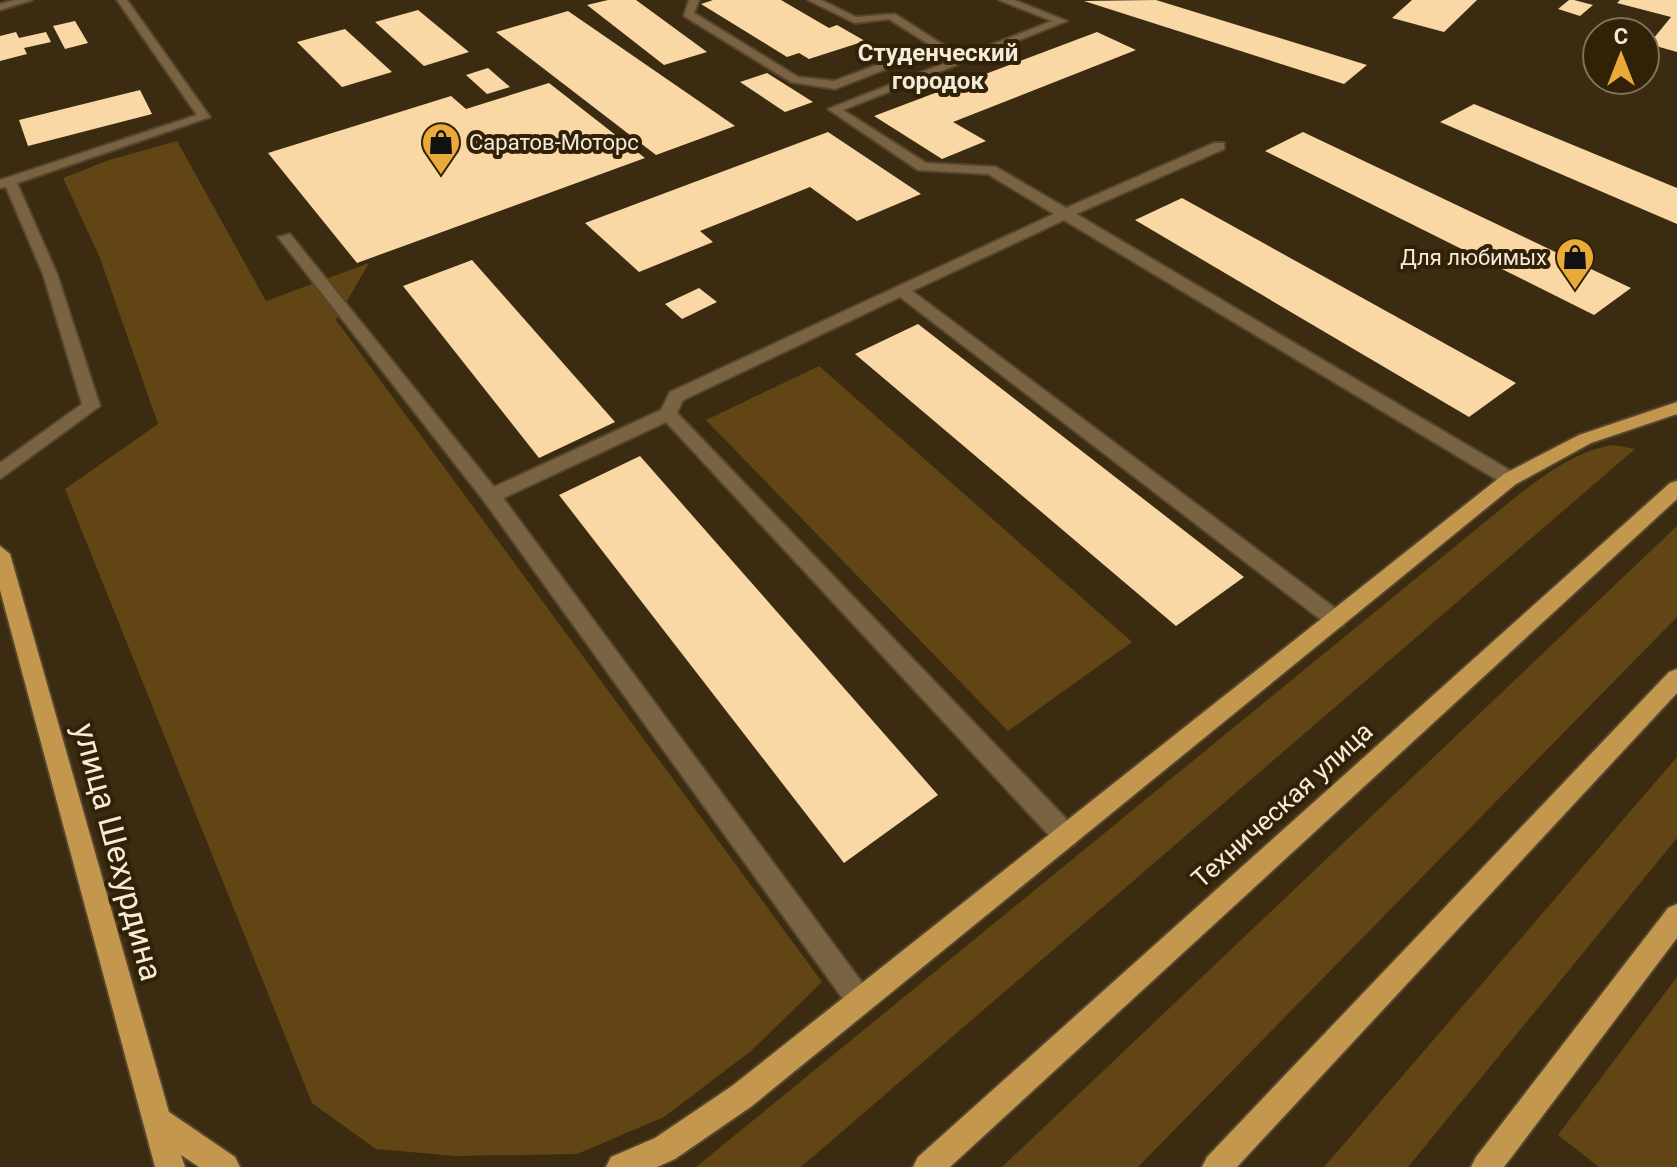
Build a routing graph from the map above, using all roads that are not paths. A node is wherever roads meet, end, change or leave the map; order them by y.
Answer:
1 (27, 0) edge
2 (122, 0) edge
3 (694, 0) edge
4 (813, 0) edge
5 (1004, 0) edge
6 (0, 7) edge
7 (835, 85) junction
8 (856, 100) junction
9 (1219, 146) dead end
10 (5, 183) edge
11 (1067, 213) junction
12 (285, 237) dead end
13 (903, 292) junction
14 (1677, 408) edge
15 (668, 414) junction
16 (0, 472) edge
17 (1510, 479) junction
18 (1677, 488) edge
19 (491, 496) junction
20 (0, 554) edge
21 (1336, 620) junction
22 (1672, 683) edge
23 (1066, 836) junction
24 (1677, 917) edge
25 (860, 1001) junction
26 (157, 1121) junction
27 (170, 1167) edge
28 (225, 1167) edge
29 (621, 1167) edge
30 (928, 1167) edge
31 (1217, 1167) edge
32 (1486, 1167) edge

1 - 6 lane
2 - 10 lane
3 - 7 lane
4 - 7 lane
5 - 8 lane
7 - 8 lane
8 - 11 lane
9 - 11 lane
10 - 16 lane
11 - 13 lane
11 - 17 lane
12 - 19 lane
13 - 15 lane
13 - 21 lane
14 - 17 main road
15 - 19 lane
15 - 23 lane
17 - 21 main road
18 - 30 main road, Техническая улица
19 - 25 lane
20 - 26 main road, улица Шехурдина
21 - 23 main road
22 - 31 main road
23 - 25 main road
24 - 32 main road
25 - 29 main road
26 - 27 main road, улица Шехурдина
26 - 28 main road

